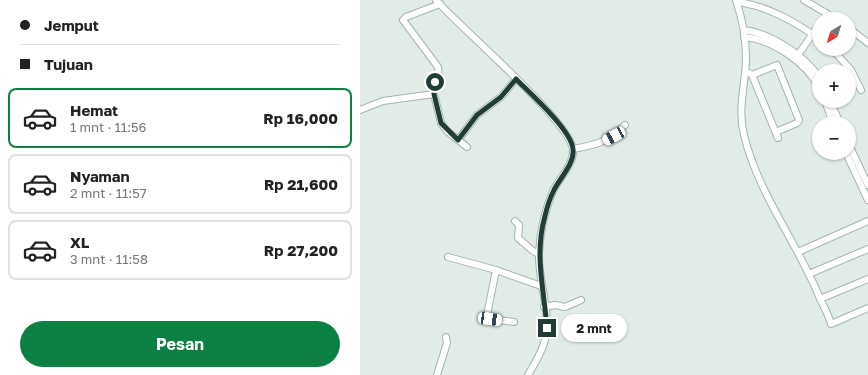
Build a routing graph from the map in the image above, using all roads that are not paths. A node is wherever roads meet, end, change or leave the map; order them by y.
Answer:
1 (804, 0) edge
2 (737, 1) edge
3 (438, 2) edge
4 (820, 12) edge
5 (744, 34) junction
6 (812, 34) joint
7 (856, 34) edge
8 (868, 43) edge
9 (839, 56) edge
10 (795, 58) junction
11 (812, 68) edge
12 (744, 70) junction
13 (752, 75) junction
14 (812, 76) edge
15 (516, 79) junction
16 (861, 90) dead end
17 (434, 94) junction
18 (360, 110) edge
19 (625, 125) dead end
20 (458, 140) junction
21 (467, 147) dead end
22 (573, 149) junction
23 (849, 160) edge
24 (856, 160) edge
25 (868, 185) edge
26 (868, 200) edge
27 (515, 221) dead end
28 (868, 221) edge
29 (868, 250) edge
30 (798, 252) junction
31 (539, 254) junction
32 (448, 257) dead end
33 (496, 270) junction
34 (809, 274) junction
35 (868, 279) edge
36 (541, 286) junction
37 (820, 299) junction
38 (582, 300) dead end
39 (544, 307) junction
40 (868, 308) edge
41 (514, 322) dead end
42 (446, 337) dead end
43 (437, 375) edge
44 (528, 375) edge

1 - 4 street
2 - 5 street
2 - 6 street
3 - 15 street
3 - 17 street
5 - 10 street
5 - 12 street
6 - 10 street
7 - 8 street
9 - 16 street
10 - 11 street
10 - 14 street
12 - 13 street
12 - 30 street
13 - 13 street
15 - 20 street
15 - 22 street
17 - 18 street
17 - 20 street
19 - 22 street
20 - 21 street
22 - 31 street
23 - 26 street
24 - 25 street
27 - 31 street
28 - 30 street
29 - 34 street
30 - 34 street
31 - 36 street
32 - 33 street
33 - 36 street
33 - 41 street
34 - 37 street
35 - 37 street
36 - 39 street
37 - 40 street
38 - 39 street
39 - 44 street
42 - 43 street

